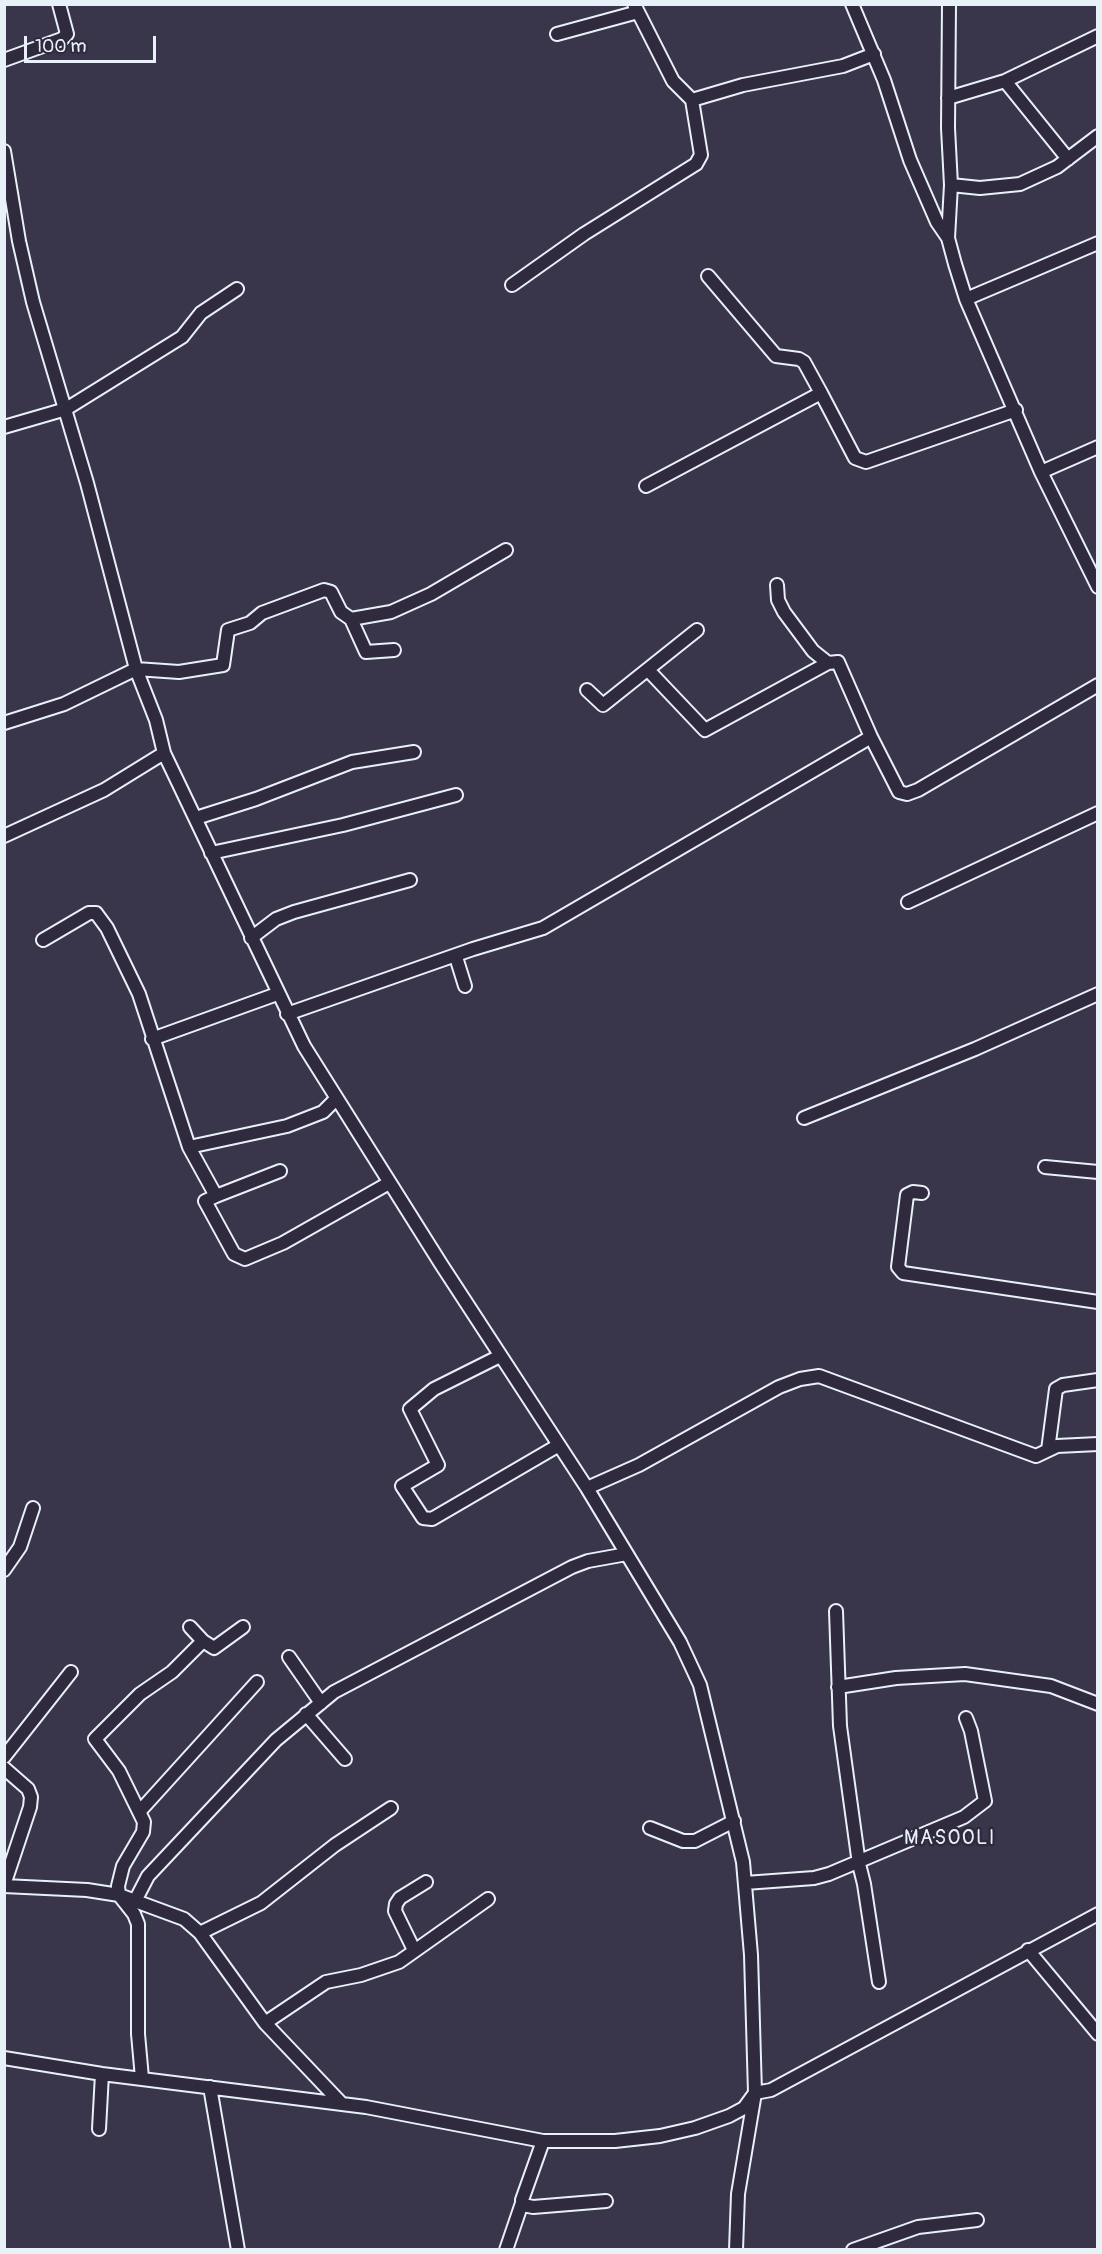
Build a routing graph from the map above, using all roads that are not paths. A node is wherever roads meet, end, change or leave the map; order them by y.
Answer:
1 (59, 4) edge
2 (852, 4) edge
3 (949, 4) edge
4 (636, 8) edge
5 (557, 34) dead end
6 (1098, 36) edge
7 (874, 54) junction
8 (4, 60) edge
9 (1005, 81) junction
10 (948, 98) junction
11 (692, 100) junction
12 (1098, 136) edge
13 (4, 151) edge
14 (1068, 159) junction
15 (951, 185) junction
16 (948, 238) junction
17 (1098, 243) edge
18 (708, 276) dead end
19 (512, 285) dead end
20 (237, 289) dead end
21 (966, 299) junction
22 (821, 393) junction
23 (66, 409) junction
24 (1016, 410) junction
25 (4, 427) edge
26 (1098, 447) edge
27 (1041, 472) junction
28 (646, 486) dead end
29 (506, 550) dead end
30 (777, 585) dead end
31 (1098, 587) edge
32 (351, 619) junction
33 (697, 630) dead end
34 (393, 650) dead end
35 (828, 663) junction
36 (136, 669) junction
37 (649, 671) junction
38 (1098, 685) edge
39 (587, 690) dead end
40 (4, 723) edge
41 (871, 737) junction
42 (414, 752) dead end
43 (164, 753) junction
44 (456, 795) dead end
45 (1098, 813) edge
46 (196, 818) junction
47 (4, 836) edge
48 (211, 853) junction
49 (410, 880) dead end
50 (908, 902) dead end
51 (251, 938) junction
52 (43, 940) dead end
53 (456, 957) junction
54 (465, 986) dead end
55 (277, 994) junction
56 (1098, 994) edge
57 (287, 1014) junction
58 (152, 1039) junction
59 (336, 1099) junction
60 (804, 1118) dead end
61 (189, 1147) junction
62 (1045, 1167) dead end
63 (280, 1171) dead end
64 (1098, 1172) edge
65 (389, 1182) junction
66 (922, 1193) dead end
67 (216, 1196) junction
68 (1098, 1302) edge
69 (500, 1356) junction
70 (1098, 1380) edge
71 (1098, 1444) edge
72 (559, 1445) junction
73 (1048, 1450) junction
74 (587, 1488) junction
75 (33, 1508) dead end
76 (627, 1554) junction
77 (4, 1570) edge
78 (836, 1611) dead end
79 (190, 1627) dead end
80 (243, 1627) dead end
81 (203, 1641) junction
82 (289, 1657) dead end
83 (71, 1672) dead end
84 (257, 1682) dead end
85 (838, 1687) junction
86 (321, 1703) junction
87 (1098, 1704) edge
88 (306, 1714) junction
89 (966, 1718) dead end
90 (4, 1757) edge
91 (345, 1759) dead end
92 (4, 1768) edge
93 (391, 1808) dead end
94 (140, 1811) junction
95 (734, 1821) junction
96 (650, 1828) dead end
97 (859, 1864) junction
98 (426, 1882) dead end
99 (745, 1883) junction
100 (4, 1885) edge
101 (119, 1895) junction
102 (488, 1899) dead end
103 (135, 1901) junction
104 (1098, 1914) edge
105 (200, 1933) junction
106 (414, 1950) junction
107 (1028, 1950) junction
108 (879, 1982) dead end
109 (266, 2023) junction
110 (1098, 2034) edge
111 (4, 2058) edge
112 (102, 2074) junction
113 (142, 2078) junction
114 (210, 2087) junction
115 (755, 2093) junction
116 (341, 2103) junction
117 (99, 2129) dead end
118 (543, 2141) junction
119 (606, 2201) dead end
120 (522, 2203) junction
121 (977, 2220) dead end
122 (238, 2250) edge
123 (506, 2250) edge
124 (736, 2250) edge
125 (853, 2250) edge

1 - 8 street
2 - 7 street
3 - 10 street
4 - 5 street
4 - 11 street
6 - 9 street
7 - 11 street
7 - 16 street
9 - 10 street
9 - 14 street
10 - 15 street
11 - 19 street
12 - 14 street
13 - 23 street
14 - 15 street
15 - 16 street
16 - 21 street
17 - 21 street
18 - 22 street
20 - 23 street
21 - 24 street
22 - 24 street
22 - 28 street
23 - 25 street
23 - 36 street
24 - 27 street
26 - 27 street
27 - 31 street
29 - 32 street
30 - 35 street
32 - 34 street
32 - 36 street
33 - 37 street
35 - 37 street
35 - 41 street
36 - 40 street
36 - 43 street
37 - 39 street
38 - 41 street
41 - 53 street
42 - 46 street
43 - 46 street
43 - 47 street
44 - 48 street
45 - 50 street
46 - 48 street
48 - 51 street
49 - 51 street
51 - 55 street
52 - 58 street
53 - 54 street
53 - 57 street
55 - 57 street
55 - 58 street
56 - 60 street
57 - 59 street
58 - 61 street
59 - 61 street
59 - 65 street
61 - 67 street
62 - 64 street
63 - 67 street
65 - 67 street
65 - 69 street
66 - 68 street
69 - 72 street
69 - 72 street
70 - 73 street
71 - 73 street
72 - 74 street
73 - 74 street
74 - 76 street
75 - 77 street
76 - 86 street
76 - 95 street
78 - 85 street
79 - 81 street
80 - 81 street
81 - 94 street
82 - 86 street
83 - 90 street
84 - 94 street
85 - 87 street
85 - 97 street
86 - 88 street
88 - 91 street
88 - 103 street
89 - 97 street
92 - 100 street
93 - 105 street
94 - 101 street
95 - 96 street
95 - 99 street
97 - 99 street
97 - 108 street
98 - 106 street
99 - 115 street
100 - 101 street
101 - 103 street
101 - 113 street
102 - 106 street
103 - 105 street
104 - 107 street
105 - 109 street
106 - 109 street
107 - 110 street
107 - 115 street
109 - 116 street
111 - 112 street
112 - 113 street
112 - 117 street
113 - 114 street
114 - 116 street
114 - 122 street
115 - 118 street
115 - 124 street
116 - 118 street
118 - 120 street
119 - 120 street
120 - 123 street
121 - 125 street

